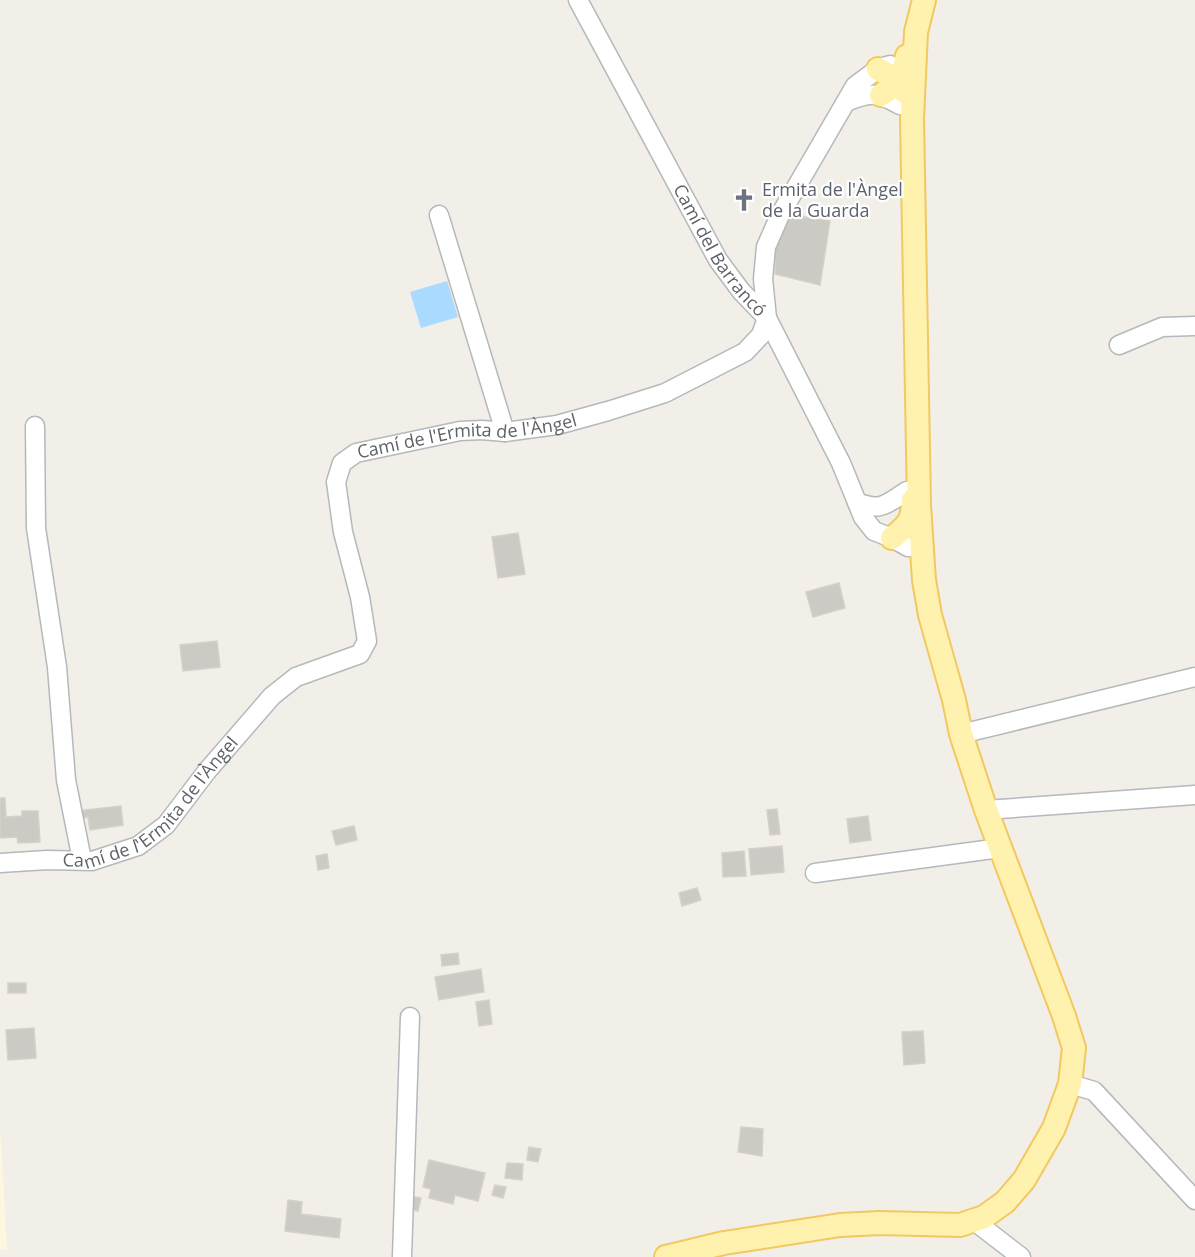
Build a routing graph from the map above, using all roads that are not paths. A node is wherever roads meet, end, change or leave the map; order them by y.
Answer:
1 (578, 0) edge
2 (910, 0) edge
3 (916, 0) edge
4 (924, 0) edge
5 (878, 69) joint
6 (900, 71) junction
7 (891, 100) junction
8 (846, 102) junction
9 (912, 138) junction
10 (440, 215) dead end
11 (767, 318) junction
12 (1195, 326) edge
13 (1119, 345) dead end
14 (917, 382) junction
15 (35, 426) dead end
16 (506, 432) junction
17 (907, 491) junction
18 (865, 505) junction
19 (902, 532) junction
20 (926, 592) junction
21 (1195, 677) edge
22 (961, 734) junction
23 (1195, 795) edge
24 (986, 810) junction
25 (1000, 848) junction
26 (82, 860) junction
27 (0, 863) edge
28 (814, 873) dead end
29 (410, 1017) dead end
30 (1070, 1084) junction
31 (1195, 1200) edge
32 (974, 1220) junction
33 (402, 1257) edge
34 (666, 1257) edge
35 (1021, 1257) edge

1 - 11 street, Camí del Barrancó
2 - 6 main road
3 - 6 main road
4 - 9 main road
5 - 6 main road
5 - 8 street
6 - 7 main road
6 - 9 main road
7 - 8 street
7 - 17 main road
8 - 11 street
9 - 14 main road
10 - 16 street
11 - 16 street, Camí de l'Ermita de l'Àngel
11 - 18 street, Camí del Barrancó
12 - 13 street
14 - 19 main road
14 - 20 main road
15 - 26 street
16 - 26 street, Camí de l'Ermita de l'Àngel
17 - 18 street
17 - 19 main road
18 - 19 street, Camí del Barrancó
19 - 20 main road
19 - 22 main road
20 - 22 main road
21 - 22 street
22 - 24 main road
23 - 24 street
24 - 25 main road
25 - 28 street
25 - 30 main road
26 - 27 street, Camí de l'Ermita de l'Àngel
29 - 33 street
30 - 31 street
30 - 32 main road
32 - 34 main road
32 - 35 street

